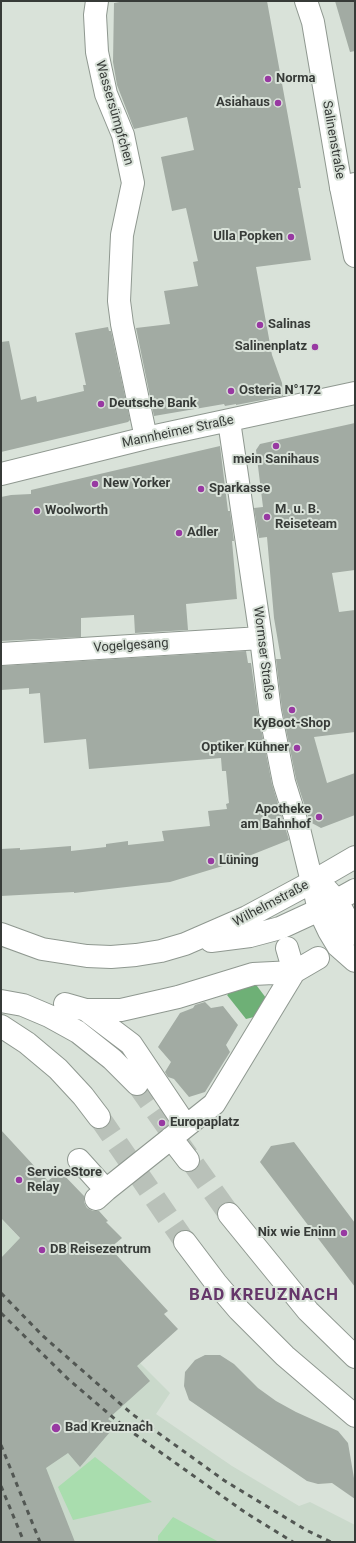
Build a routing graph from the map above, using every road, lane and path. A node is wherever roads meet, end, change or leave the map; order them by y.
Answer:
1 (97, 1) edge
2 (306, 1) edge
3 (348, 186) edge
4 (355, 256) edge
5 (355, 393) edge
6 (229, 421) junction
7 (146, 438) junction
8 (1, 474) edge
9 (261, 638) junction
10 (1, 654) edge
11 (355, 857) edge
12 (312, 882) junction
13 (355, 890) edge
14 (328, 906) junction
15 (1, 934) edge
16 (355, 934) edge
17 (185, 944) junction
18 (287, 948) dead end
19 (318, 958) dead end
20 (355, 961) edge
21 (294, 972) junction
22 (1, 1002) edge
23 (65, 1004) dead end
24 (24, 1005) junction
25 (86, 1010) junction
26 (5, 1028) edge
27 (136, 1084) tunnel mouth
28 (99, 1117) tunnel mouth
29 (179, 1132) junction
30 (78, 1160) dead end
31 (188, 1160) dead end
32 (230, 1214) tunnel mouth
33 (185, 1242) tunnel mouth
34 (355, 1357) edge
35 (354, 1414) edge

1 - 7 street, Wassersümpfchen
2 - 3 street, Salinenstraße
3 - 4 street, Salinenstraße
5 - 6 street, Mannheimer Straße
6 - 7 street, Mannheimer Straße
6 - 9 street, Wormser Straße
7 - 8 street, Mannheimer Straße
9 - 10 street, Vogelgesang
9 - 12 street, Wormser Straße
11 - 12 street, Wilhelmstraße
12 - 14 street
12 - 17 street, Wilhelmstraße
13 - 14 street, Wilhelmstraße
14 - 16 street
14 - 17 street, Wilhelmstraße
14 - 20 street
15 - 17 street, Wilhelmstraße
18 - 21 street
19 - 21 street
21 - 25 street
21 - 29 street
22 - 24 street
23 - 25 street
24 - 26 street
24 - 27 street
25 - 29 street
26 - 28 street
29 - 30 street
29 - 31 street
32 - 34 street
33 - 35 street

